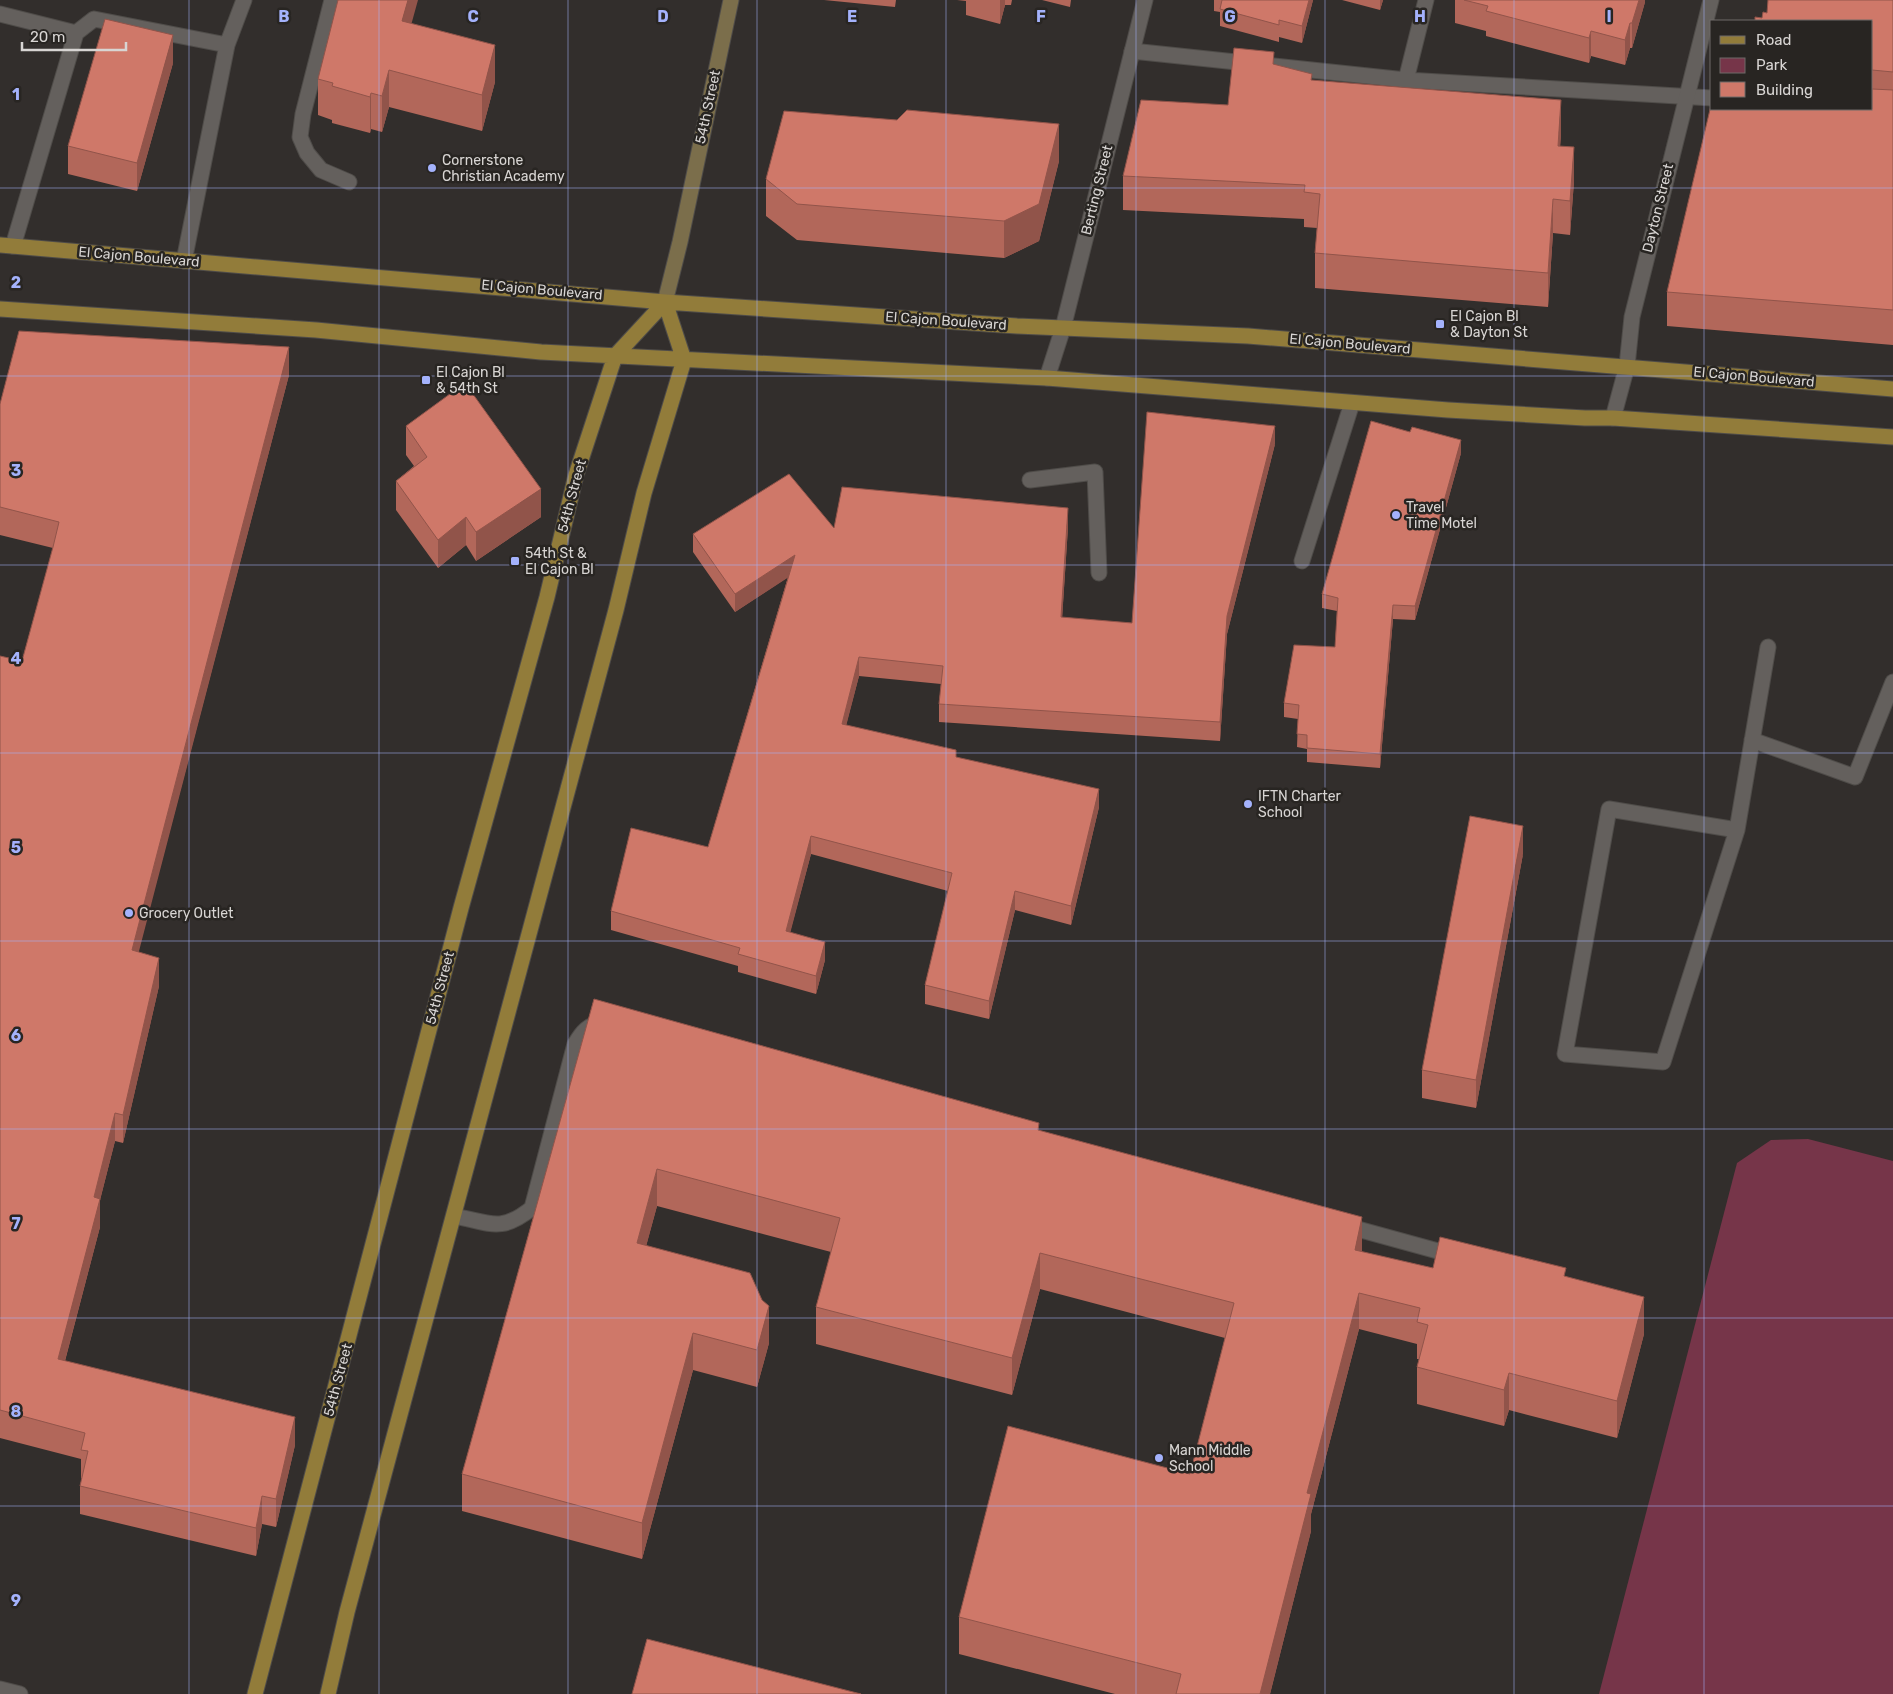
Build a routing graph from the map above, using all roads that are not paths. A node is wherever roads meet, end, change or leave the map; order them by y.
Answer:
1 (244, 0) edge
2 (332, 0) edge
3 (731, 0) edge
4 (1145, 0) edge
5 (1426, 0) edge
6 (1711, 0) edge
7 (0, 14) edge
8 (76, 33) junction
9 (227, 45) junction
10 (1132, 51) junction
11 (1406, 80) junction
12 (1686, 95) junction
13 (1710, 98) edge
14 (349, 182) dead end
15 (7, 245) edge
16 (184, 260) junction
17 (665, 302) junction
18 (0, 309) edge
19 (1064, 328) junction
20 (615, 356) junction
21 (684, 360) junction
22 (1627, 366) junction
23 (1047, 378) junction
24 (1893, 389) edge
25 (1352, 403) junction
26 (1612, 418) junction
27 (1893, 437) edge
28 (1030, 480) dead end
29 (1302, 561) dead end
30 (1099, 572) dead end
31 (1768, 647) dead end
32 (1893, 682) edge
33 (1752, 740) junction
34 (1737, 830) junction
35 (618, 1026) edge
36 (454, 1216) junction
37 (1332, 1222) edge
38 (1471, 1260) edge
39 (0, 1689) edge
40 (20, 1694) edge
41 (255, 1694) edge
42 (328, 1694) edge

1 - 9 street
2 - 14 street
3 - 17 main road, 54th Street
4 - 10 street, Berting Street
5 - 11 street
6 - 12 street, Dayton Street
7 - 8 street
8 - 9 street
8 - 15 street
9 - 16 street
10 - 11 street
10 - 19 street, Berting Street
11 - 12 street
12 - 13 street
12 - 22 street, Dayton Street
15 - 16 main road, El Cajon Boulevard
16 - 17 main road, El Cajon Boulevard
17 - 19 main road, El Cajon Boulevard
17 - 20 main road, 54th Street
17 - 21 main road
18 - 20 main road
19 - 22 main road, El Cajon Boulevard
19 - 23 street, Berting Street
20 - 21 main road
20 - 41 main road, 54th Street
21 - 23 main road
21 - 36 main road
22 - 24 main road, El Cajon Boulevard
22 - 26 street, Dayton Street
23 - 25 main road
25 - 26 main road
25 - 29 street
26 - 27 main road
28 - 30 street
31 - 33 street
32 - 33 street
33 - 34 street
34 - 34 street
35 - 36 street
36 - 42 main road
37 - 38 street
39 - 40 street

